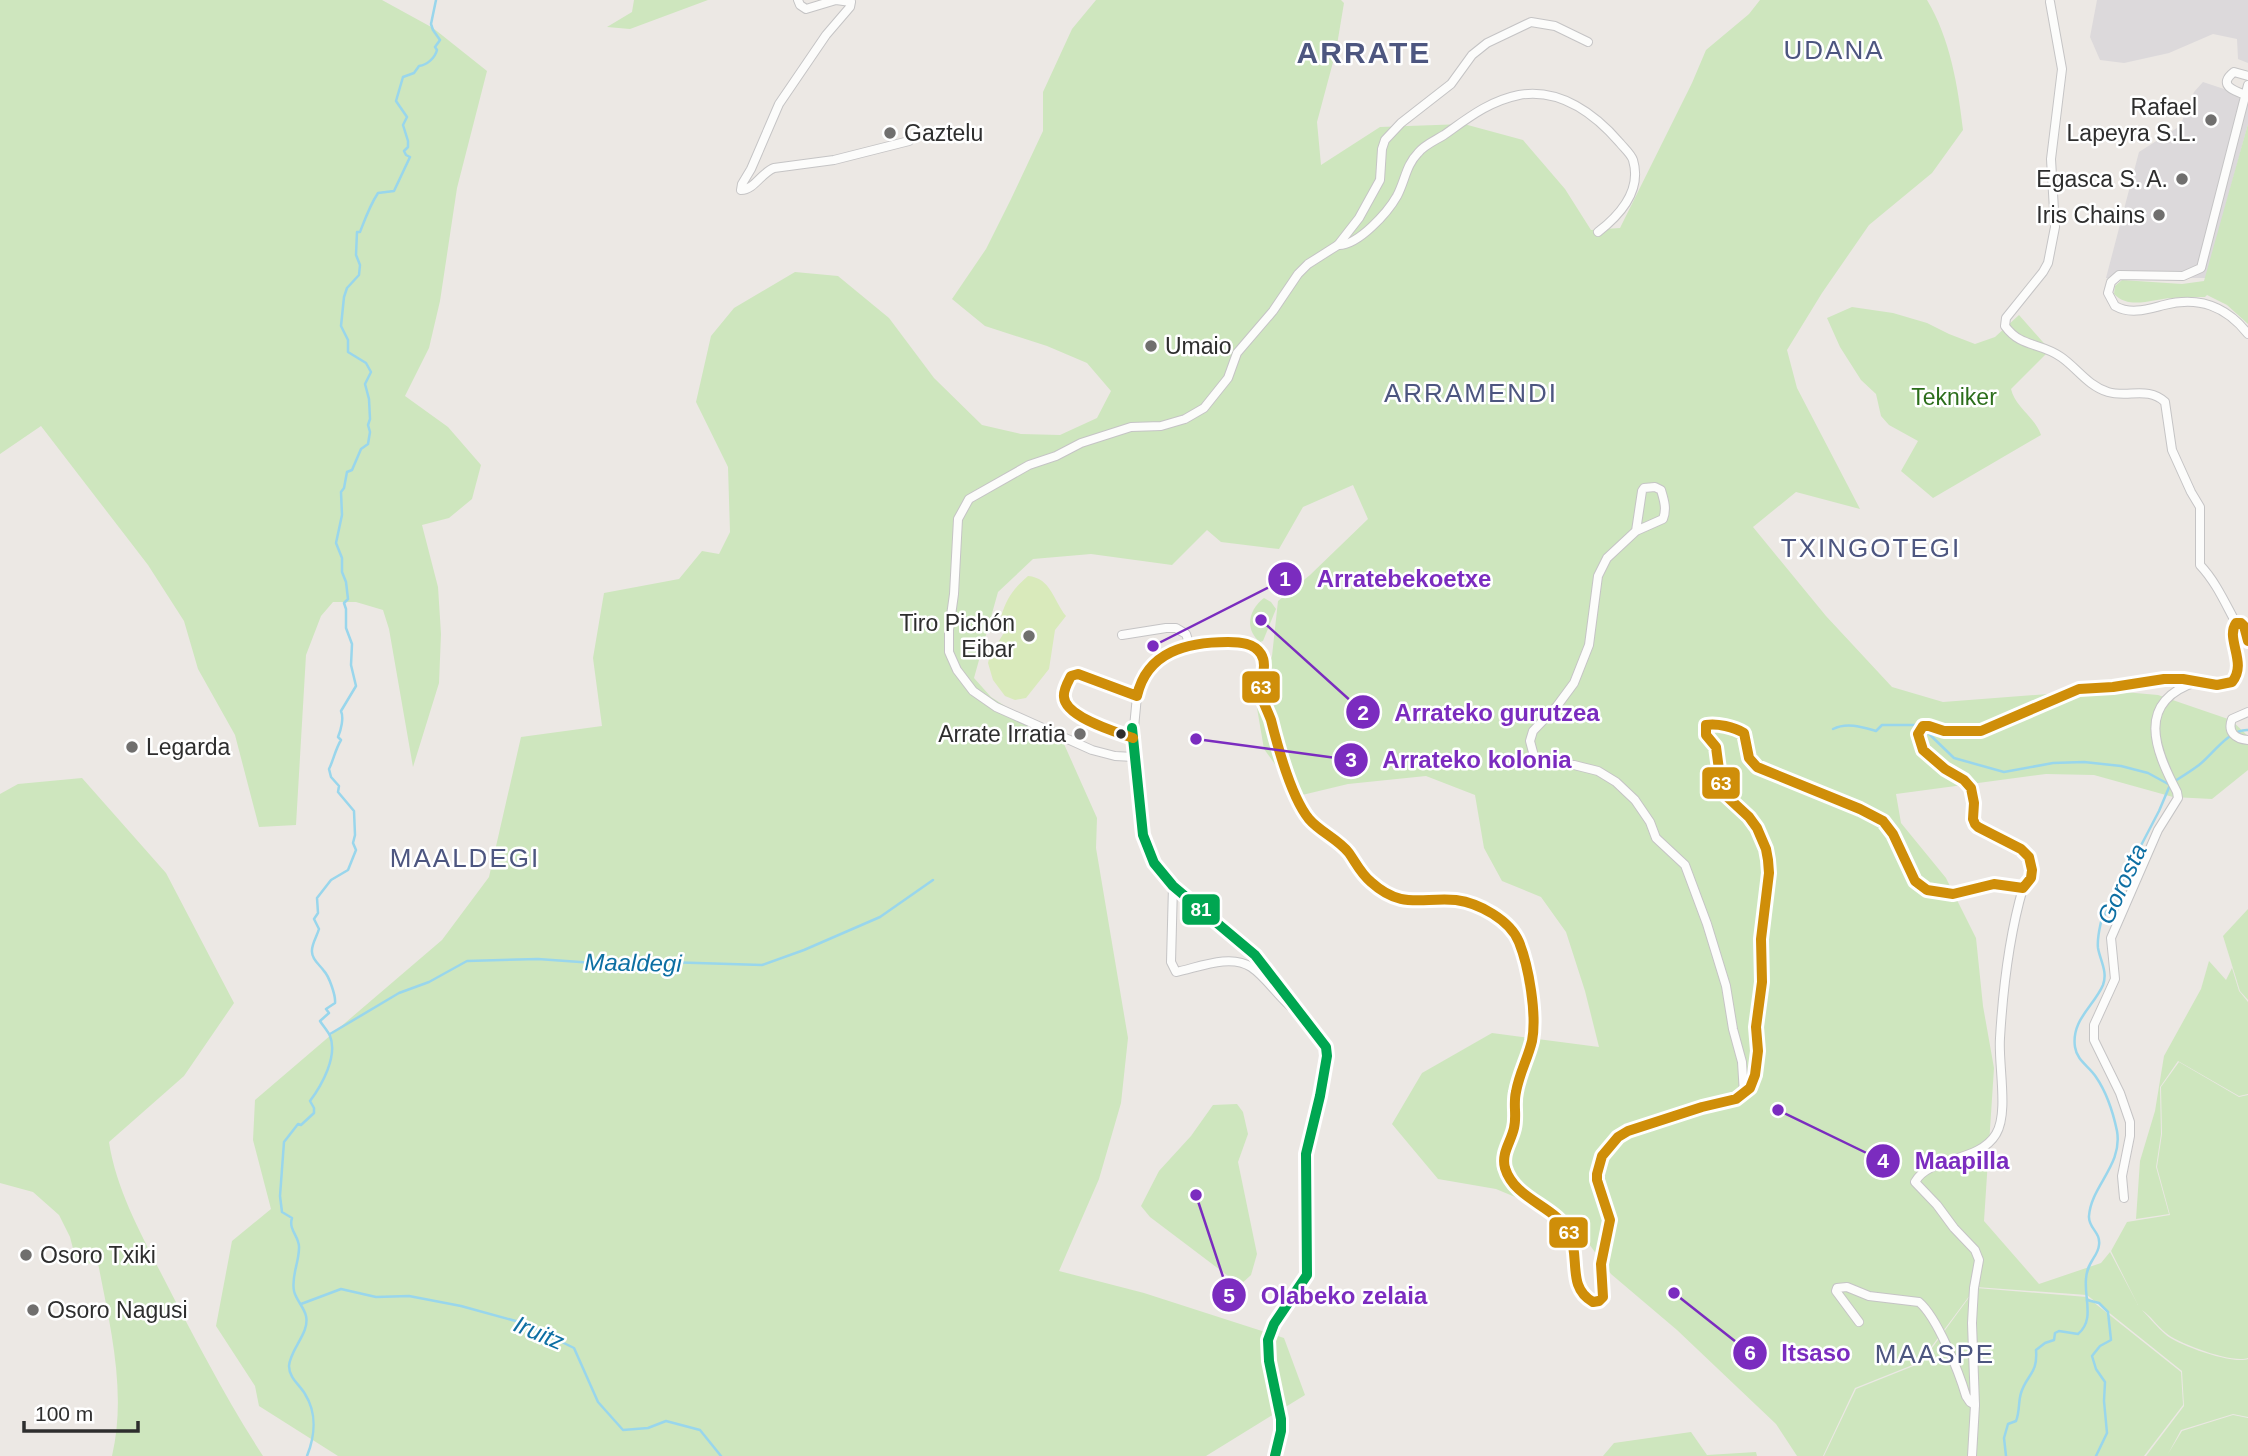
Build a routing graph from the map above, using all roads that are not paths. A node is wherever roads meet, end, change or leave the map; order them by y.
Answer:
1 (797, 0) edge
2 (2050, 2) edge
3 (1588, 42) dead end
4 (2248, 76) edge
5 (2248, 85) edge
6 (2246, 94) junction
7 (909, 141) dead end
8 (1598, 232) dead end
9 (1338, 245) junction
10 (2248, 334) edge
11 (1636, 531) junction
12 (2236, 623) junction
13 (1122, 635) dead end
14 (2248, 641) edge
15 (1186, 643) junction
16 (2199, 681) junction
17 (1137, 696) junction
18 (2248, 712) edge
19 (1133, 738) junction
20 (2248, 740) edge
21 (1134, 757) junction
22 (1173, 886) junction
23 (2023, 888) junction
24 (1301, 1014) junction
25 (1744, 1094) junction
26 (2124, 1198) dead end
27 (1859, 1322) dead end
28 (1975, 1405) junction
29 (1275, 1456) edge
30 (1972, 1456) edge

1 - 7 street
2 - 12 street
3 - 9 street
4 - 6 street
5 - 6 street
6 - 10 street
8 - 9 street
9 - 21 street
11 - 11 street
11 - 25 street
12 - 14 street
12 - 16 street
13 - 15 street
15 - 17 street
15 - 25 street
16 - 23 street
16 - 26 street
17 - 19 street
17 - 19 street
18 - 20 street
19 - 21 street
21 - 22 street
22 - 24 street
22 - 24 street
23 - 25 street
23 - 28 street
24 - 29 street
27 - 28 street
28 - 30 street

